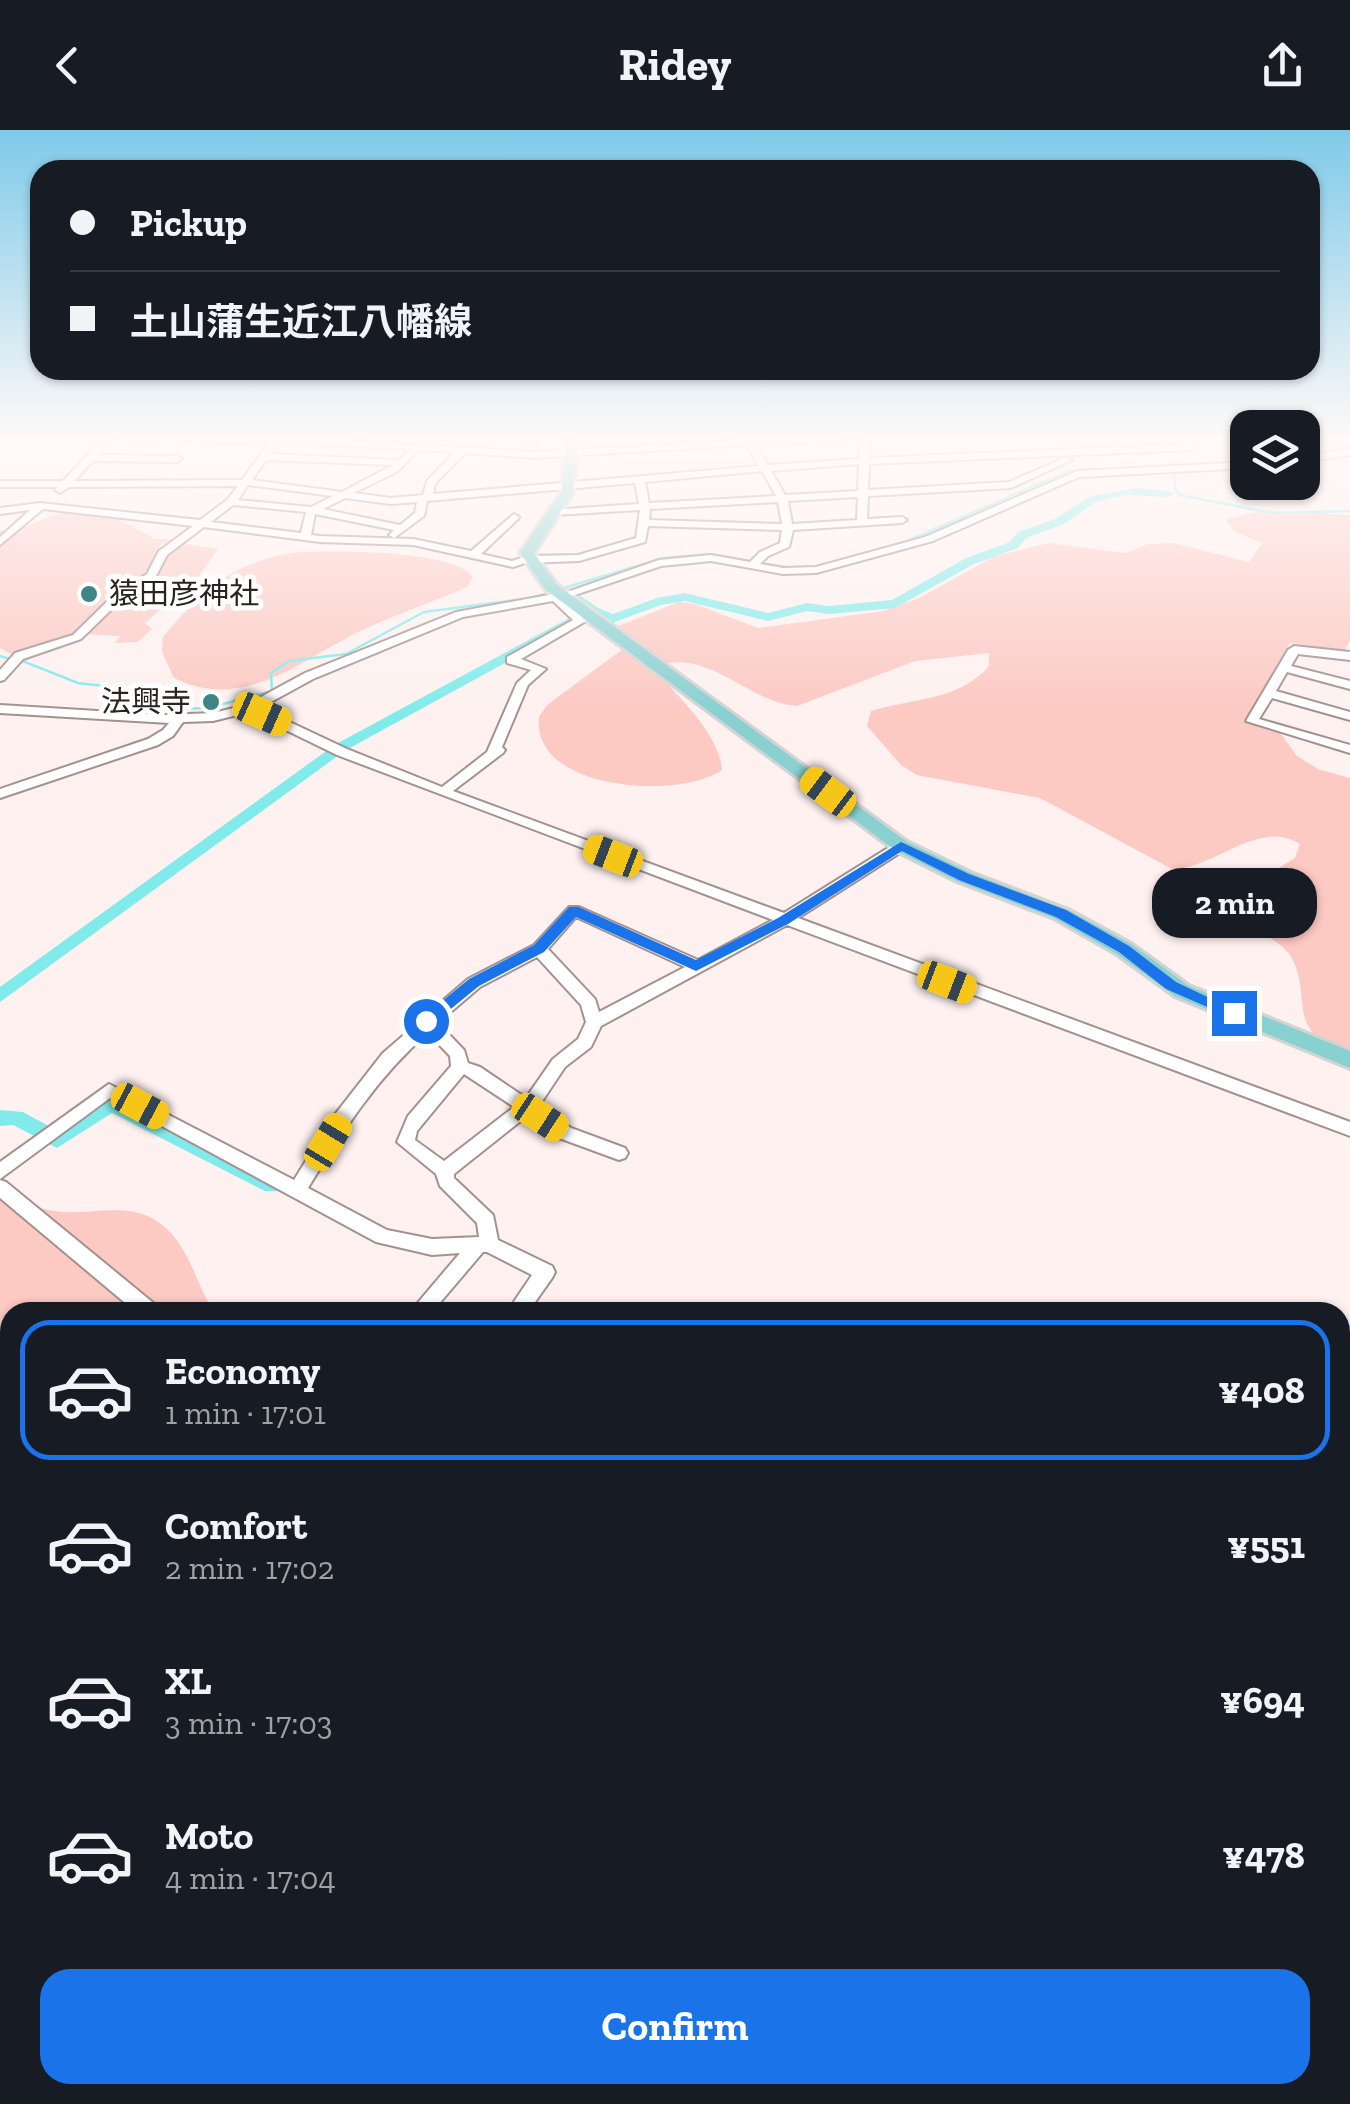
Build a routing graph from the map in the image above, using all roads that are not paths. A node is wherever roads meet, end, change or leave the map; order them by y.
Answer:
1 (196, 528) edge
2 (246, 528) edge
3 (308, 528) edge
4 (399, 528) edge
5 (502, 528) edge
6 (543, 528) edge
7 (642, 528) edge
8 (788, 528) edge
9 (950, 528) edge
10 (306, 537) junction
11 (390, 541) junction
12 (474, 555) junction
13 (528, 560) junction
14 (756, 562) junction
15 (557, 593) junction
16 (1350, 656) edge
17 (11, 661) edge
18 (1284, 668) junction
19 (0, 677) edge
20 (1350, 685) edge
21 (1270, 693) junction
22 (250, 708) junction
23 (0, 709) edge
24 (1350, 716) edge
25 (179, 718) junction
26 (1350, 749) edge
27 (444, 792) junction
28 (0, 794) edge
29 (901, 846) junction
30 (783, 921) junction
31 (539, 949) junction
32 (696, 966) junction
33 (426, 1021) junction
34 (594, 1022) junction
35 (1350, 1060) edge
36 (460, 1066) junction
37 (528, 1106) junction
38 (1350, 1129) edge
39 (619, 1153) dead end
40 (444, 1171) junction
41 (0, 1172) edge
42 (0, 1187) edge
43 (298, 1189) junction
44 (482, 1246) junction
45 (138, 1302) edge
46 (429, 1302) edge
47 (523, 1302) edge

1 - 17 street
2 - 10 street
3 - 10 street
4 - 11 street
5 - 12 street
6 - 13 main road
7 - 13 street
8 - 14 street
9 - 14 street
10 - 11 street
11 - 12 street
12 - 13 street
13 - 15 main road
14 - 15 street
15 - 22 street
15 - 27 street
15 - 29 main road
16 - 18 street
17 - 19 street
18 - 20 street
18 - 21 street
21 - 24 street
21 - 26 street
22 - 25 street
22 - 27 street
23 - 25 street
25 - 28 street
27 - 30 street
29 - 30 street
29 - 35 main road
30 - 32 street
30 - 38 street
31 - 32 street
31 - 33 street
31 - 34 street
32 - 34 street
33 - 36 street
33 - 43 street
34 - 37 street
36 - 37 street
36 - 40 street
37 - 39 street
37 - 40 street
40 - 44 street
41 - 43 street
42 - 45 street
43 - 44 street
44 - 46 street
44 - 47 street

